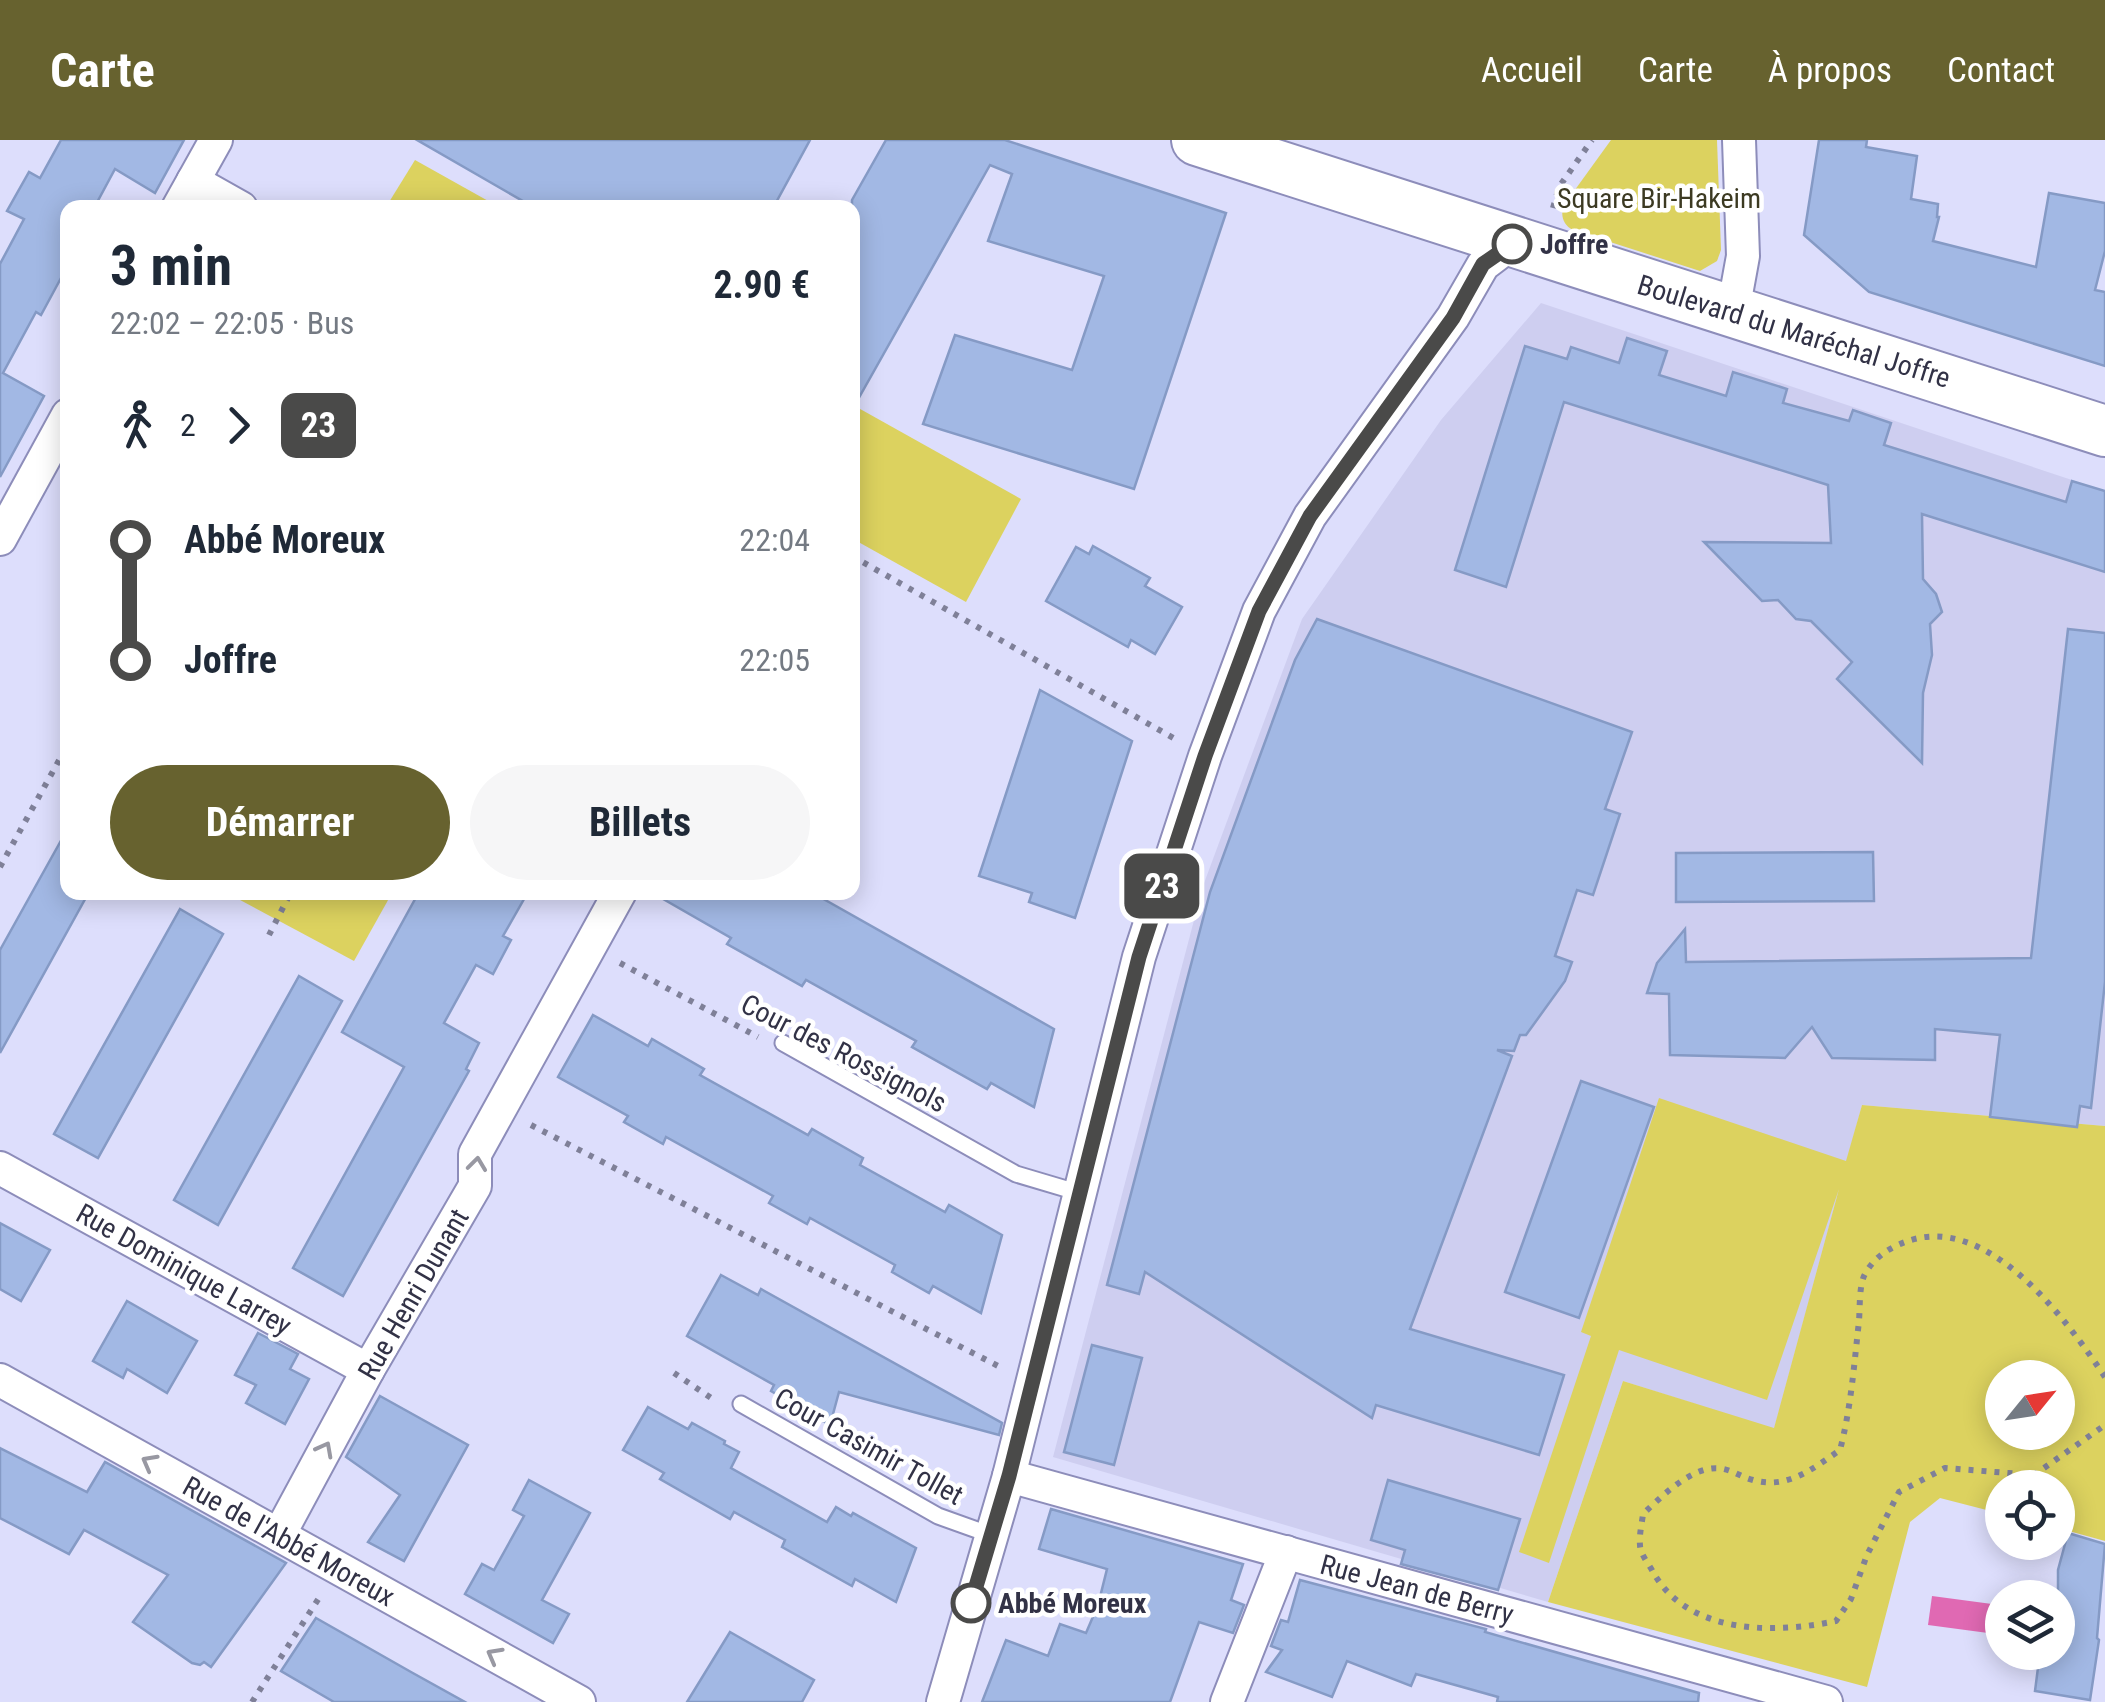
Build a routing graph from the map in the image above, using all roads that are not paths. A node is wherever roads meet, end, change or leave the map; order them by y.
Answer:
1 (216, 140) edge
2 (1739, 140) edge
3 (1213, 142) edge
4 (186, 194) edge
5 (1527, 248) junction
6 (1733, 312) junction
7 (60, 430) edge
8 (2105, 431) edge
9 (0, 539) edge
10 (616, 900) edge
11 (783, 1043) road end
12 (0, 1168) edge
13 (1080, 1192) junction
14 (368, 1370) junction
15 (0, 1380) edge
16 (741, 1404) road end
17 (1009, 1476) junction
18 (279, 1535) junction
19 (990, 1535) junction
20 (1286, 1552) junction
21 (579, 1702) edge
22 (943, 1702) edge
23 (1227, 1702) edge
24 (1826, 1702) edge

1 - 4 street
2 - 6 street
3 - 5 main road, Boulevard du Maréchal Joffre
5 - 6 main road, Boulevard du Maréchal Joffre
5 - 13 street
6 - 8 main road, Boulevard du Maréchal Joffre
7 - 9 street
14 -> 10 street, Rue Henri Dunant
11 - 13 lane, Cour des Rossignols
12 - 14 street, Rue Dominique Larrey
13 - 17 street
18 -> 14 street, Rue Henri Dunant
18 -> 15 street, Rue de l'Abbé Moreux
16 - 19 lane, Cour Casimir Tollet
17 - 19 street
17 - 20 street, Rue Jean de Berry
21 -> 18 street, Rue de l'Abbé Moreux
19 - 22 street
20 - 23 street
20 - 24 street, Rue Jean de Berry

